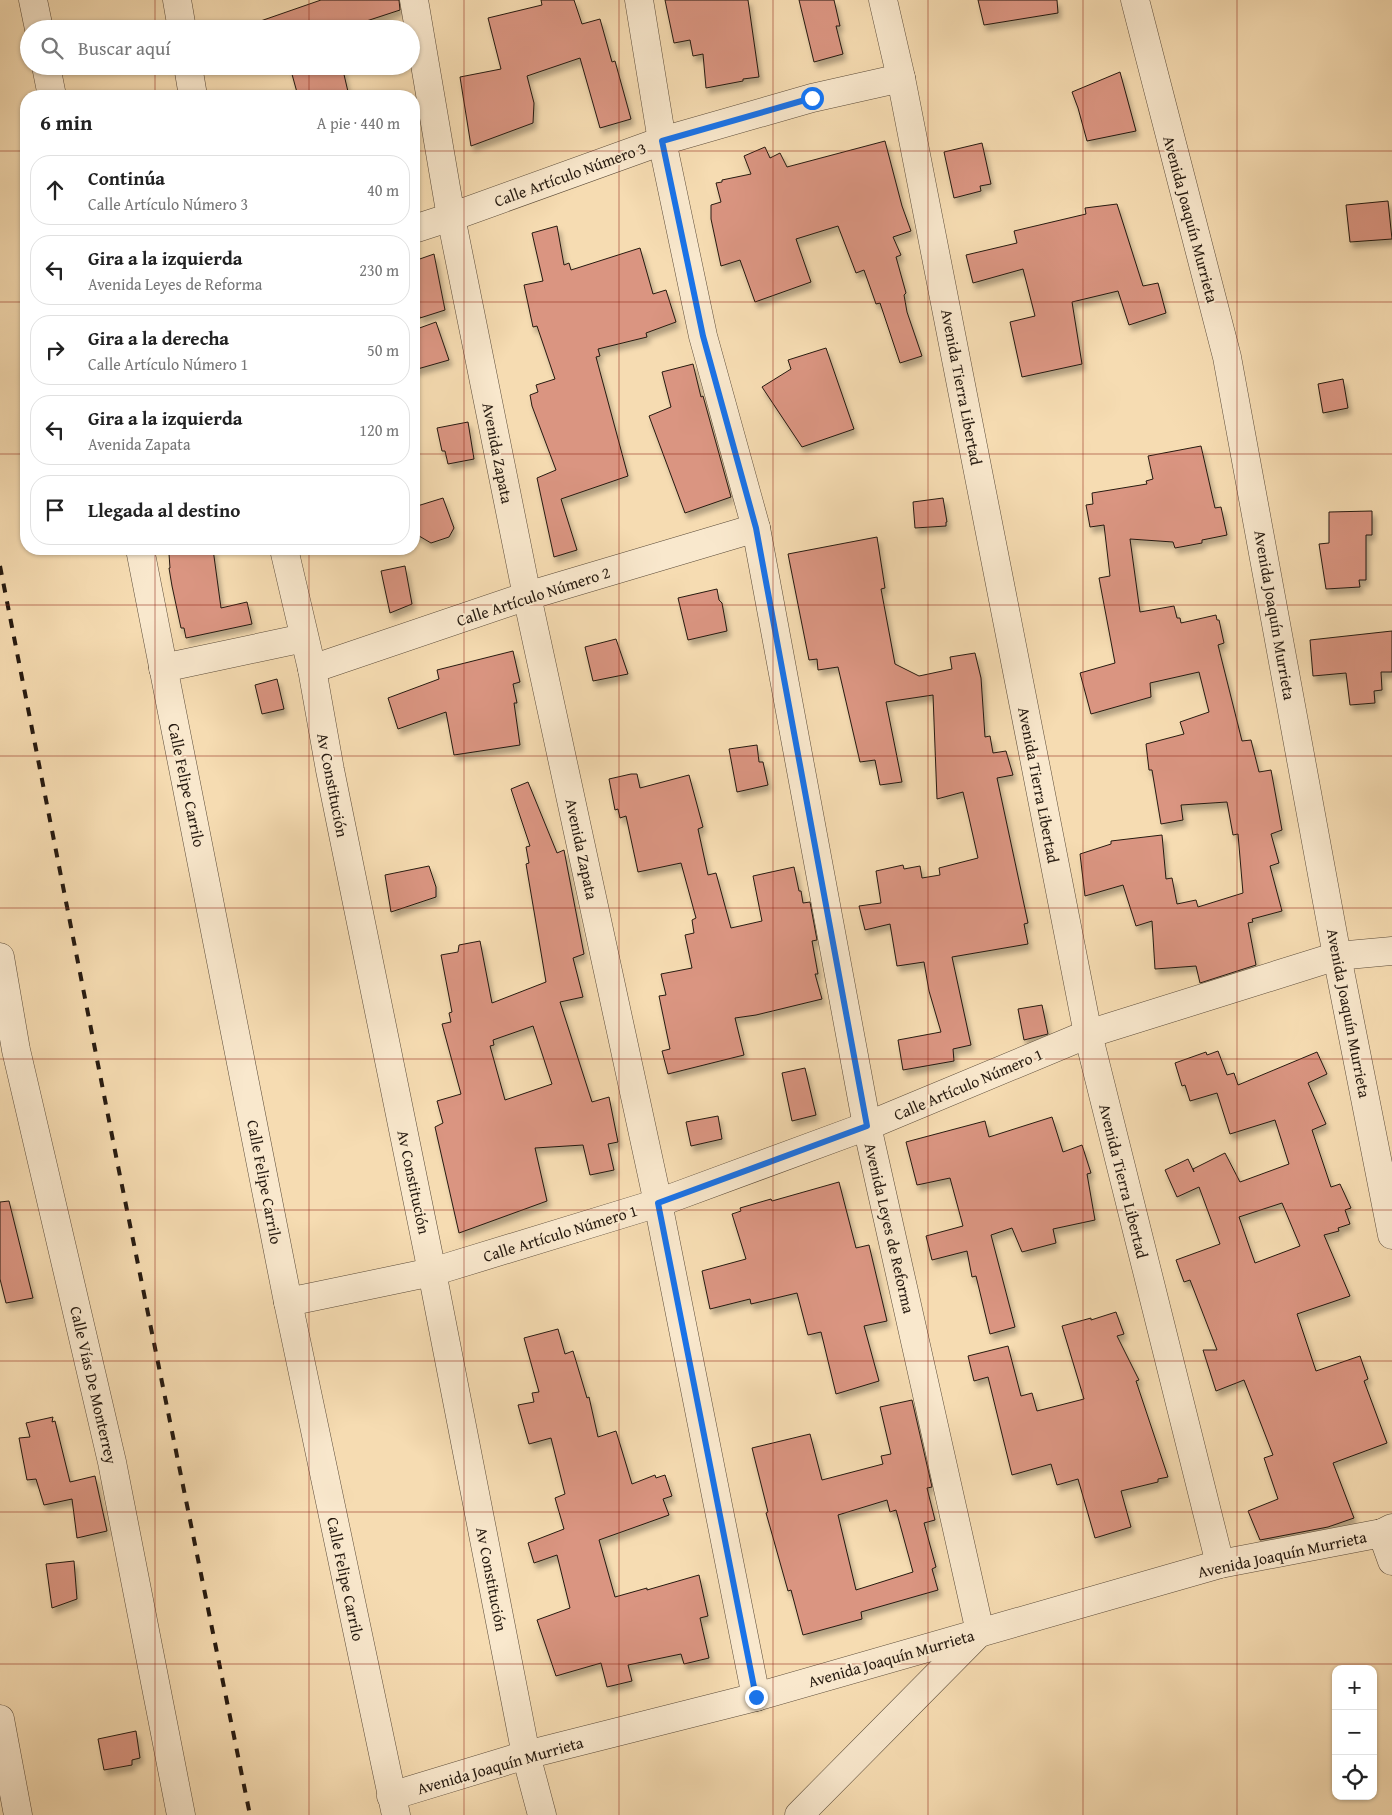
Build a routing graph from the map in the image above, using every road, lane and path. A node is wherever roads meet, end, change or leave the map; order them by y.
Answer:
1 (33, 0) edge
2 (177, 0) edge
3 (414, 0) edge
4 (639, 0) edge
5 (883, 0) edge
6 (1135, 0) edge
7 (37, 20) edge
8 (180, 20) edge
9 (417, 20) edge
10 (420, 35) edge
11 (48, 75) edge
12 (190, 75) edge
13 (901, 78) junction
14 (51, 90) edge
15 (192, 90) edge
16 (662, 141) junction
17 (451, 217) junction
18 (420, 226) edge
19 (756, 528) junction
20 (141, 555) edge
21 (285, 555) edge
22 (527, 596) junction
23 (304, 638) junction
24 (163, 668) junction
25 (312, 669) junction
26 (1392, 951) edge
27 (1338, 956) junction
28 (0, 957) edge
29 (1088, 1034) junction
30 (867, 1126) junction
31 (658, 1203) junction
32 (1392, 1235) edge
33 (432, 1272) junction
34 (288, 1302) junction
35 (1387, 1530) edge
36 (1392, 1561) edge
37 (1220, 1564) junction
38 (980, 1632) junction
39 (756, 1697) junction
40 (0, 1719) edge
41 (526, 1755) junction
42 (394, 1806) edge
43 (18, 1815) edge
44 (181, 1815) edge
45 (542, 1815) edge
46 (799, 1815) edge

1 - 7 street
2 - 8 street
3 - 9 street, Avenida Zapata
4 - 16 street, Avenida Leyes de Reforma
5 - 13 street, Avenida Tierra Libertad
6 - 27 street, Avenida Joaquín Murrieta
10 - 17 street, Avenida Zapata
11 - 14 street
12 - 15 street
13 - 16 street, Calle Artículo Número 3
13 - 29 street, Avenida Tierra Libertad
16 - 17 street, Calle Artículo Número 3
16 - 19 street, Avenida Leyes de Reforma
17 - 18 street, Calle Artículo Número 3
17 - 22 street, Avenida Zapata
19 - 22 street, Calle Artículo Número 2
19 - 30 street, Avenida Leyes de Reforma
20 - 24 street, Calle Felipe Carrilo
21 - 23 street, Av Constitución
22 - 25 street, Calle Artículo Número 2
22 - 31 street, Avenida Zapata
23 - 24 street
23 - 25 street, Av Constitución
24 - 34 street, Calle Felipe Carrilo
25 - 33 street, Av Constitución
26 - 27 street, Calle Artículo Número 1
27 - 29 street, Calle Artículo Número 1
27 - 32 street, Avenida Joaquín Murrieta
28 - 44 street, Calle Vías De Monterrey
29 - 30 street, Calle Artículo Número 1
29 - 37 street, Avenida Tierra Libertad
30 - 31 street, Calle Artículo Número 1
30 - 38 street, Avenida Leyes de Reforma
31 - 33 street, Calle Artículo Número 1
31 - 39 street, Avenida Zapata
33 - 34 street, Calle Artículo Número 1
33 - 41 street, Av Constitución
34 - 42 street, Calle Felipe Carrilo
35 - 36 street
35 - 37 street, Avenida Joaquín Murrieta
37 - 38 street, Avenida Joaquín Murrieta
38 - 39 street, Avenida Joaquín Murrieta
38 - 46 street
39 - 41 street, Avenida Joaquín Murrieta
40 - 43 street
41 - 42 street, Avenida Joaquín Murrieta
41 - 45 street, Av Constitución

